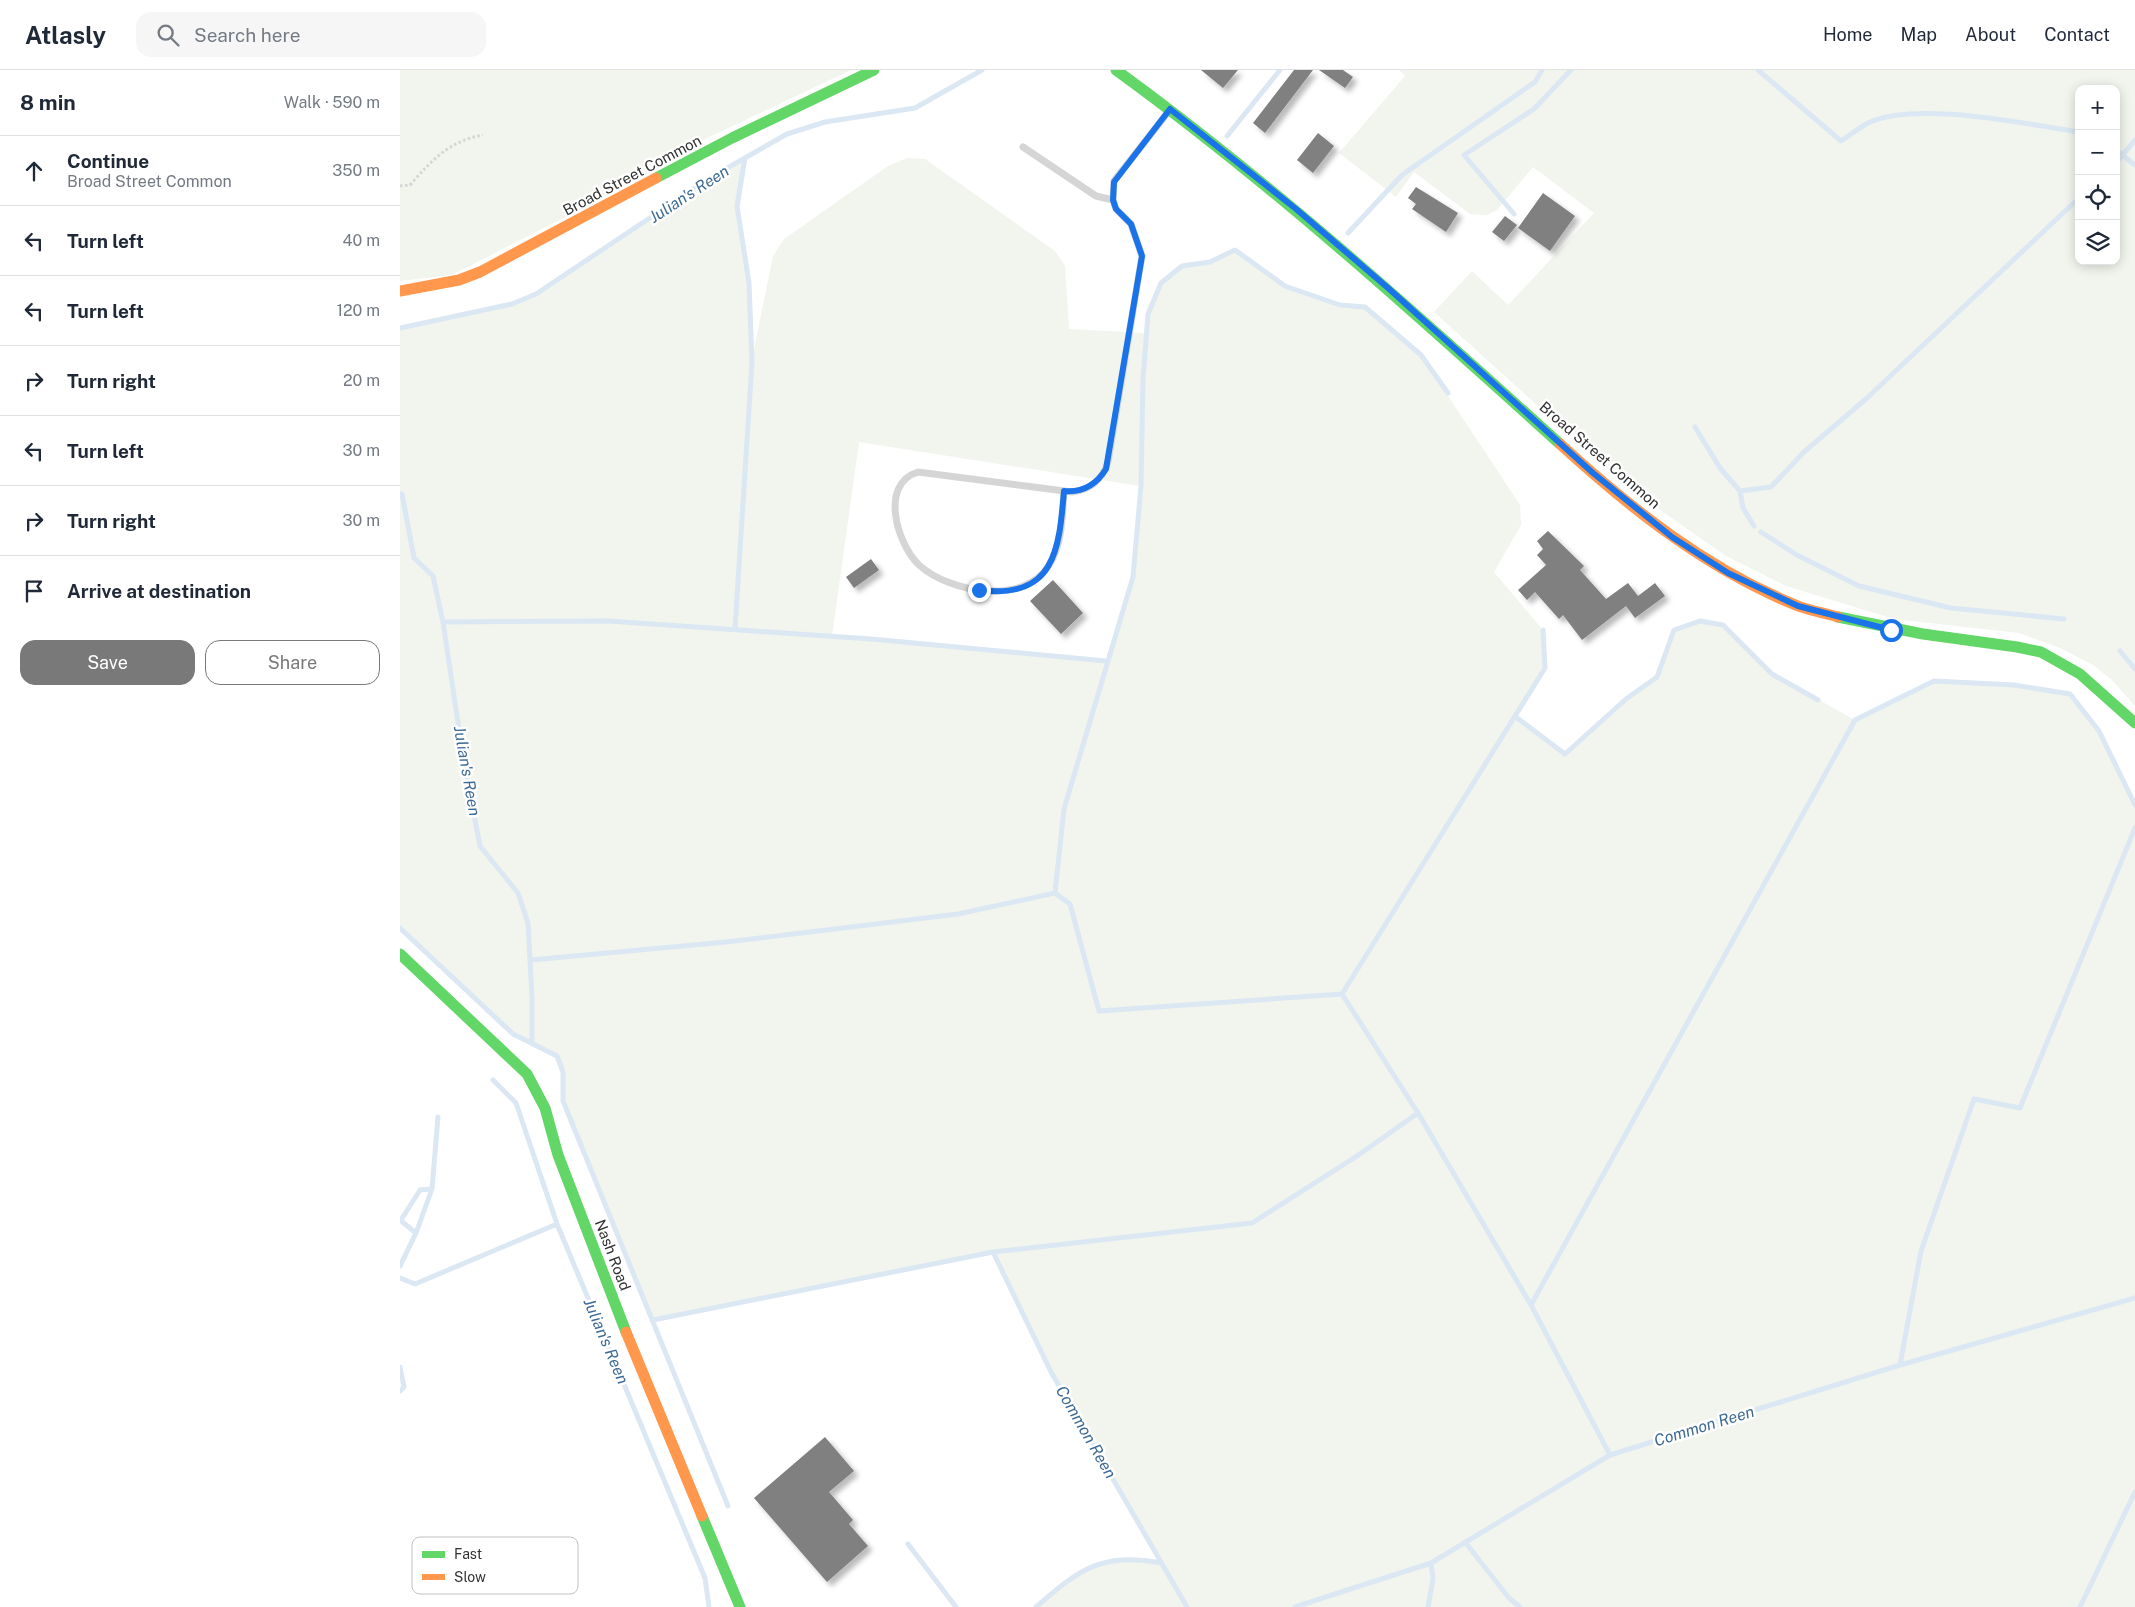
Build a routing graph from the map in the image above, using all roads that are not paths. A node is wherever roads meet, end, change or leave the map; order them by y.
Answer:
1 (874, 70) edge
2 (1116, 70) edge
3 (1170, 109) junction
4 (1023, 147) dead end
5 (1113, 200) junction
6 (400, 291) edge
7 (1064, 491) junction
8 (2135, 723) edge
9 (400, 954) edge
10 (740, 1607) edge

1 - 6 street, Broad Street Common
2 - 3 street, Broad Street Common
3 - 5 lane
3 - 8 street, Broad Street Common
4 - 5 lane
5 - 7 lane
7 - 7 lane
9 - 10 street, Nash Road

